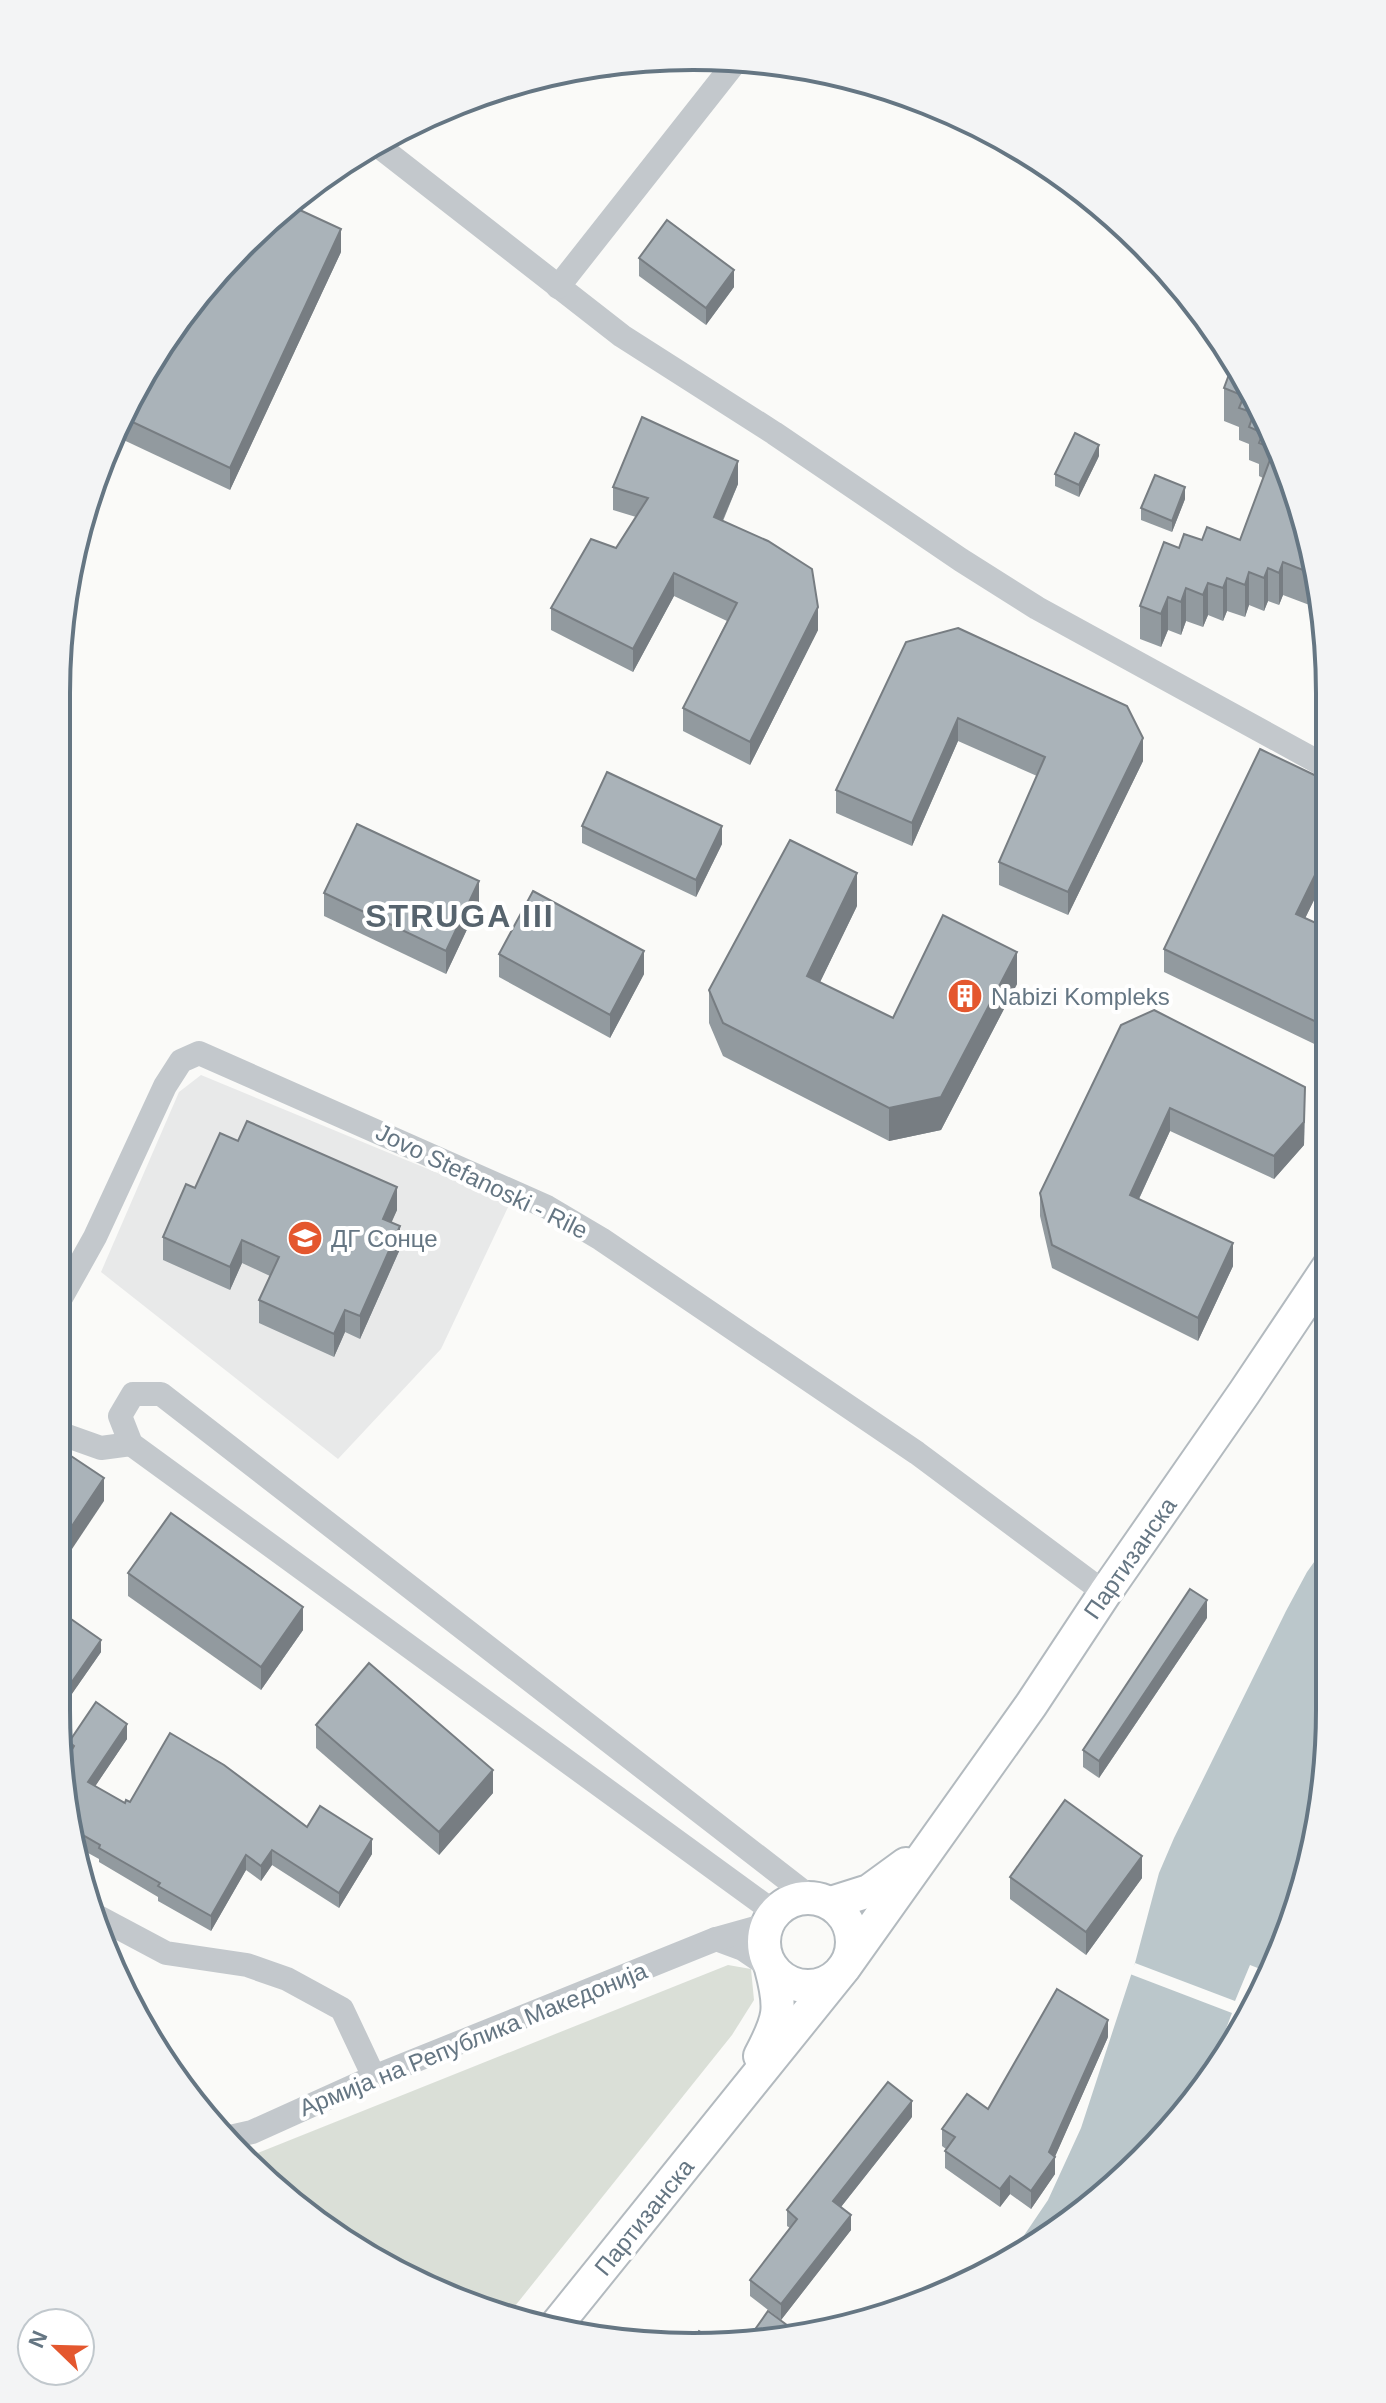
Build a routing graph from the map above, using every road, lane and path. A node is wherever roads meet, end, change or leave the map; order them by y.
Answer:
1 (728, 71) edge
2 (385, 151) edge
3 (558, 287) junction
4 (1316, 761) edge
5 (70, 1282) edge
6 (1316, 1285) edge
7 (70, 1437) edge
8 (131, 1444) junction
9 (1105, 1593) junction
10 (928, 1848) junction
11 (821, 1900) junction
12 (770, 1919) junction
13 (107, 1922) edge
14 (716, 1939) junction
15 (771, 1968) junction
16 (844, 1968) junction
17 (374, 2077) junction
18 (733, 2107) junction
19 (238, 2135) edge
20 (561, 2319) edge

1 - 3 street
2 - 3 street
3 - 4 street
5 - 9 street, Jovo Stefanoski - Rile
6 - 9 main road, Партизанска
7 - 8 street
8 - 11 street
8 - 12 street
9 - 10 main road, Партизанска
10 - 11 main road, Партизанска
10 - 16 main road, Партизанска
11 - 12 main road, Партизанска
11 - 16 main road, Партизанска
12 - 14 street, Армија на Република Македонија
12 - 15 main road, Партизанска
13 - 17 street
14 - 15 street
14 - 17 street, Армија на Република Македонија
15 - 16 main road, Партизанска
15 - 18 main road, Партизанска
16 - 18 main road, Партизанска
17 - 19 street, Армија на Република Македонија
18 - 20 main road, Партизанска

